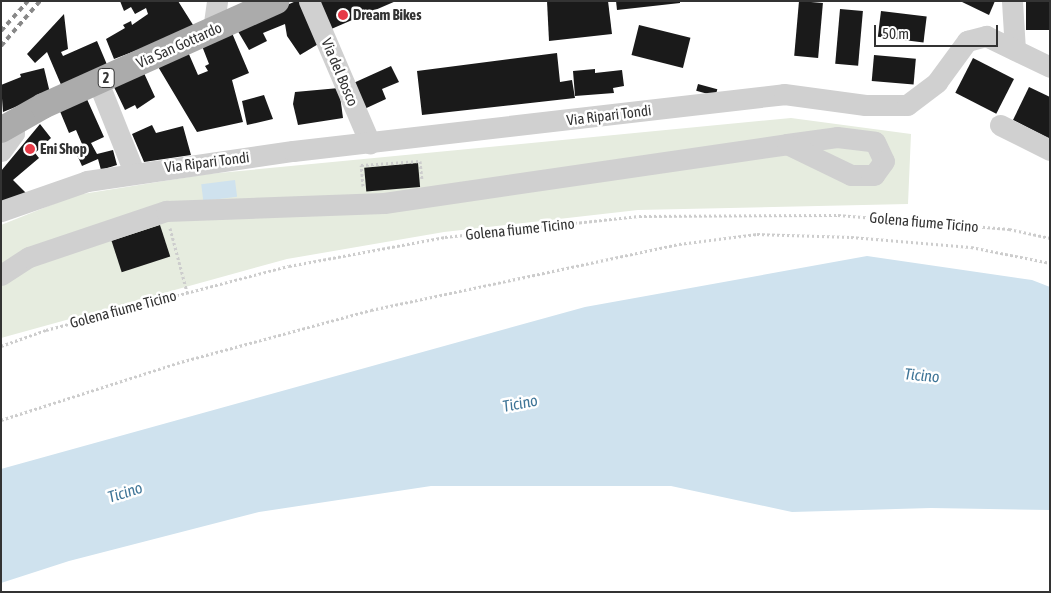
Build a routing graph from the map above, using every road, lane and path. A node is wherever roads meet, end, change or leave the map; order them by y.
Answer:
1 (217, 1) edge
2 (277, 1) edge
3 (309, 1) edge
4 (1012, 1) edge
5 (246, 6) edge
6 (213, 30) junction
7 (1015, 50) junction
8 (1050, 67) edge
9 (98, 82) junction
10 (1000, 125) dead end
11 (7, 127) edge
12 (370, 143) junction
13 (787, 144) dead end
14 (1050, 150) edge
15 (1, 151) edge
16 (134, 172) junction
17 (422, 190) dead end
18 (364, 194) dead end
19 (1, 211) edge
20 (1050, 238) edge
21 (1050, 263) edge
22 (1, 275) edge
23 (182, 275) dead end
24 (187, 292) junction
25 (1, 346) edge
26 (1, 420) edge

1 - 6 street
2 - 5 main road, Via San Gottardo / 2
3 - 12 street, Via del Bosco
4 - 7 street
5 - 6 main road, Via San Gottardo / 2
6 - 9 main road, Via San Gottardo / 2
7 - 8 street, Via Ripari Tondi
7 - 12 street, Via Ripari Tondi
9 - 11 main road, Via San Gottardo / 2
9 - 16 street
10 - 14 street
11 - 15 street
12 - 16 street, Via Ripari Tondi
13 - 22 street
16 - 19 street, Via Ripari Tondi
17 - 18 path
20 - 24 path, Golena fiume Ticino
21 - 26 path
23 - 24 path
24 - 25 path, Golena fiume Ticino

